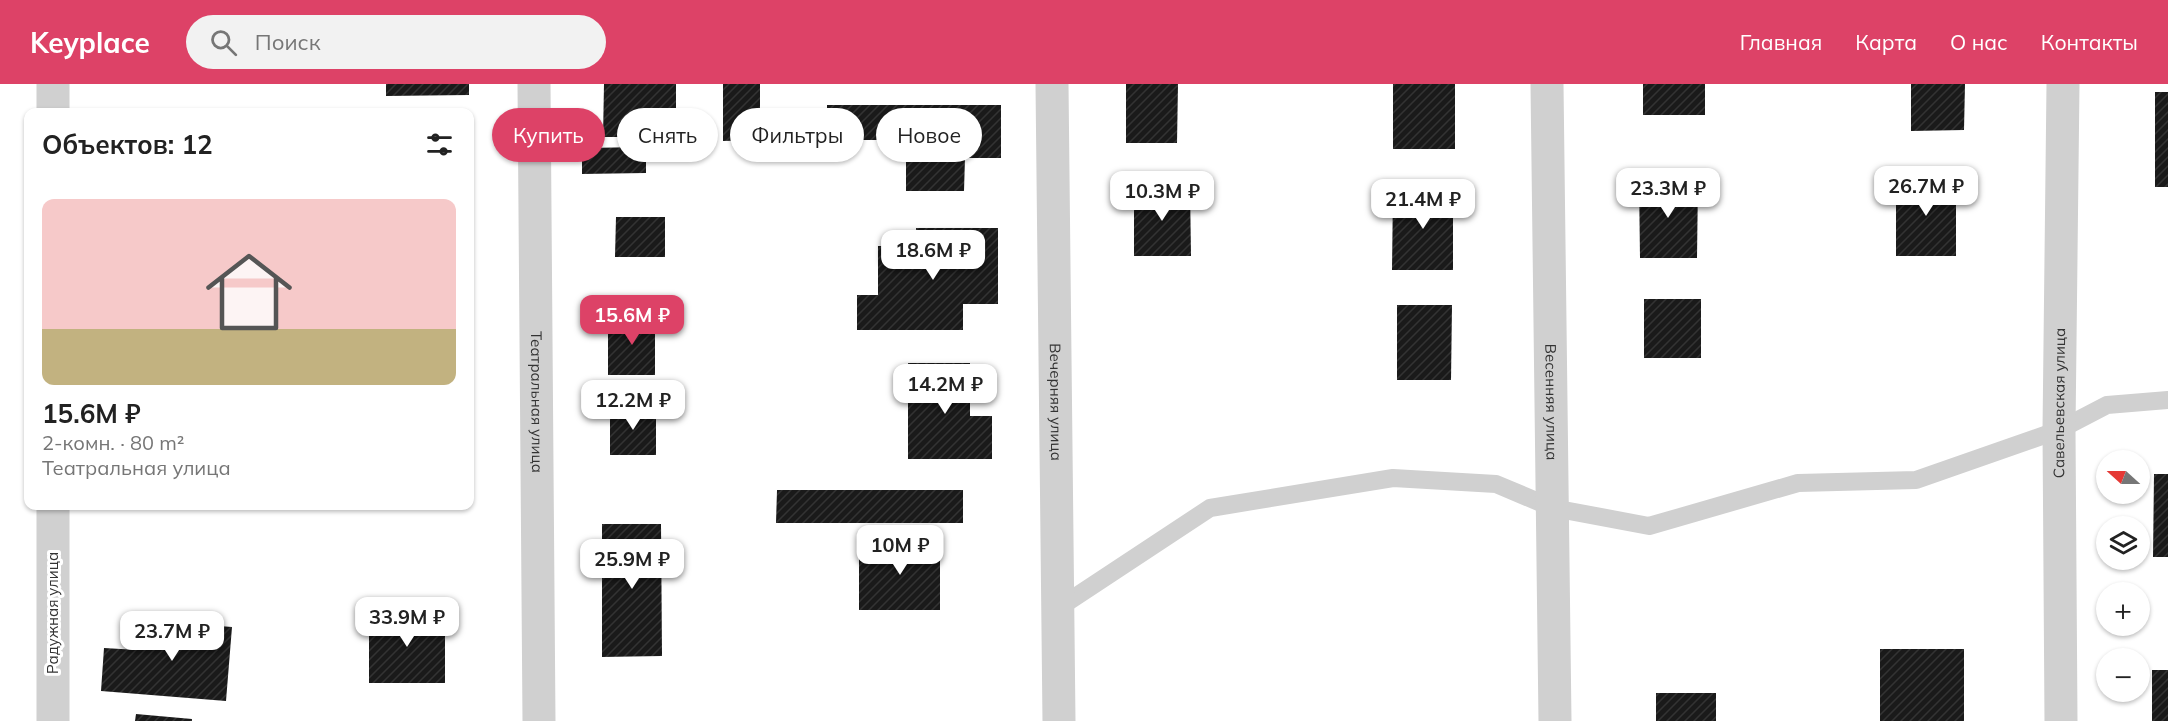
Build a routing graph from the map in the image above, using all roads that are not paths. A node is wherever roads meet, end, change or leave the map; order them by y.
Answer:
1 (53, 84) edge
2 (534, 84) edge
3 (1052, 84) edge
4 (1547, 84) edge
5 (2063, 84) edge
6 (53, 108) edge
7 (2168, 400) edge
8 (2059, 430) junction
9 (1553, 508) junction
10 (53, 510) edge
11 (1057, 609) junction
12 (53, 721) edge
13 (539, 721) edge
14 (1059, 721) edge
15 (1555, 721) edge
16 (2061, 721) edge

1 - 6 street
2 - 13 street, Театральная улица
3 - 11 street, Вечерняя улица
4 - 9 street, Весенняя улица
5 - 8 street, Савельевская улица
7 - 8 lane
8 - 9 lane
8 - 16 street, Савельевская улица
9 - 11 lane
9 - 15 street, Весенняя улица
10 - 12 street, Радужная улица
11 - 14 street, Вечерняя улица

